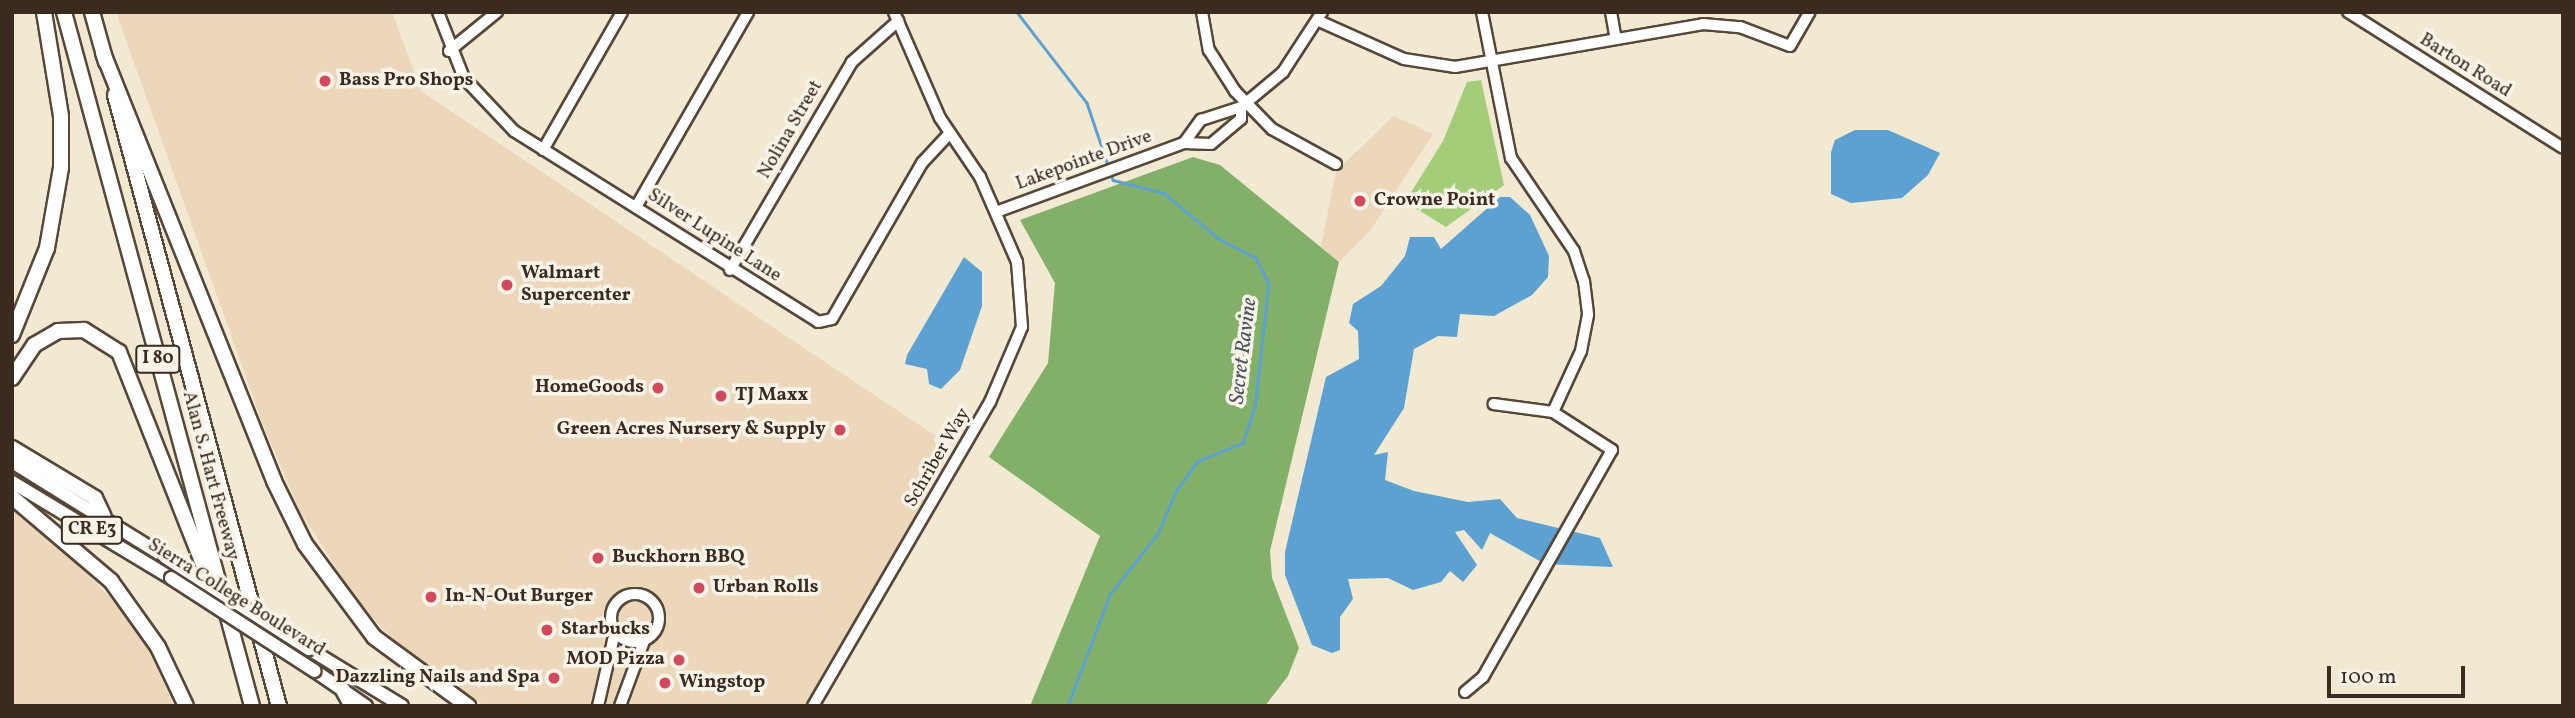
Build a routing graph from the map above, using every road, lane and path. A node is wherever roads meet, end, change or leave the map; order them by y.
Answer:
1 (44, 12) edge
2 (64, 12) edge
3 (92, 12) edge
4 (438, 12) edge
5 (497, 12) edge
6 (622, 12) edge
7 (748, 12) edge
8 (1202, 12) edge
9 (1482, 12) edge
10 (1611, 12) edge
11 (1810, 12) edge
12 (2348, 12) edge
13 (896, 17) edge
14 (1320, 17) edge
15 (1616, 39) junction
16 (449, 51) junction
17 (103, 53) junction
18 (1493, 63) junction
19 (1244, 105) junction
20 (1211, 122) junction
21 (950, 134) junction
22 (1219, 137) junction
23 (1184, 143) junction
24 (2563, 148) edge
25 (543, 150) junction
26 (1336, 164) dead end
27 (636, 207) junction
28 (996, 212) junction
29 (730, 270) junction
30 (12, 335) edge
31 (12, 379) edge
32 (1494, 404) dead end
33 (1553, 411) junction
34 (12, 448) edge
35 (12, 461) edge
36 (12, 482) edge
37 (12, 497) edge
38 (104, 517) junction
39 (255, 614) junction
40 (231, 629) junction
41 (615, 632) junction
42 (374, 637) junction
43 (644, 641) junction
44 (343, 690) junction
45 (1465, 692) dead end
46 (186, 706) edge
47 (252, 706) edge
48 (279, 706) edge
49 (289, 706) edge
50 (352, 706) edge
51 (366, 706) edge
52 (402, 706) edge
53 (450, 706) edge
54 (468, 706) edge
55 (598, 706) edge
56 (620, 706) edge
57 (813, 706) edge

1 - 30 highway
2 - 40 highway, Alan S. Hart Freeway / I 80
3 - 17 highway, Alan S. Hart Freeway / I 80
4 - 16 street, Silver Lupine Lane
5 - 16 street
6 - 25 street
7 - 27 street
8 - 19 street
9 - 18 street
10 - 15 street
11 - 15 street
12 - 24 street, Barton Road
13 - 21 street, Schriber Way
13 - 29 street, Nolina Street
14 - 18 street
14 - 19 street, Lakepointe Drive
15 - 18 street
16 - 25 street, Silver Lupine Lane
17 - 39 highway, Alan S. Hart Freeway / I 80
17 - 42 highway
18 - 33 street
19 - 20 street, Lakepointe Drive
19 - 22 street, Lakepointe Drive
19 - 26 street
20 - 22 street
20 - 23 street, Lakepointe Drive
21 - 28 street, Schriber Way
21 - 29 street, Silver Lupine Lane
22 - 23 street, Lakepointe Drive
23 - 28 street, Lakepointe Drive
25 - 27 street, Silver Lupine Lane
27 - 29 street, Silver Lupine Lane
28 - 57 street, Schriber Way
31 - 40 highway
32 - 33 street
33 - 45 street
34 - 38 highway
35 - 38 main road, Sierra College Boulevard
36 - 44 main road, Sierra College Boulevard / CR E3, bridge
37 - 46 highway
38 - 52 main road, Sierra College Boulevard / CR E3, bridge
39 - 48 highway, Alan S. Hart Freeway / I 80
39 - 49 highway
40 - 47 highway, Alan S. Hart Freeway / I 80
41 - 43 street
41 - 43 street
41 - 55 street
42 - 53 highway
42 - 54 highway
43 - 56 street
44 - 50 highway
44 - 51 main road, Sierra College Boulevard / CR E3

